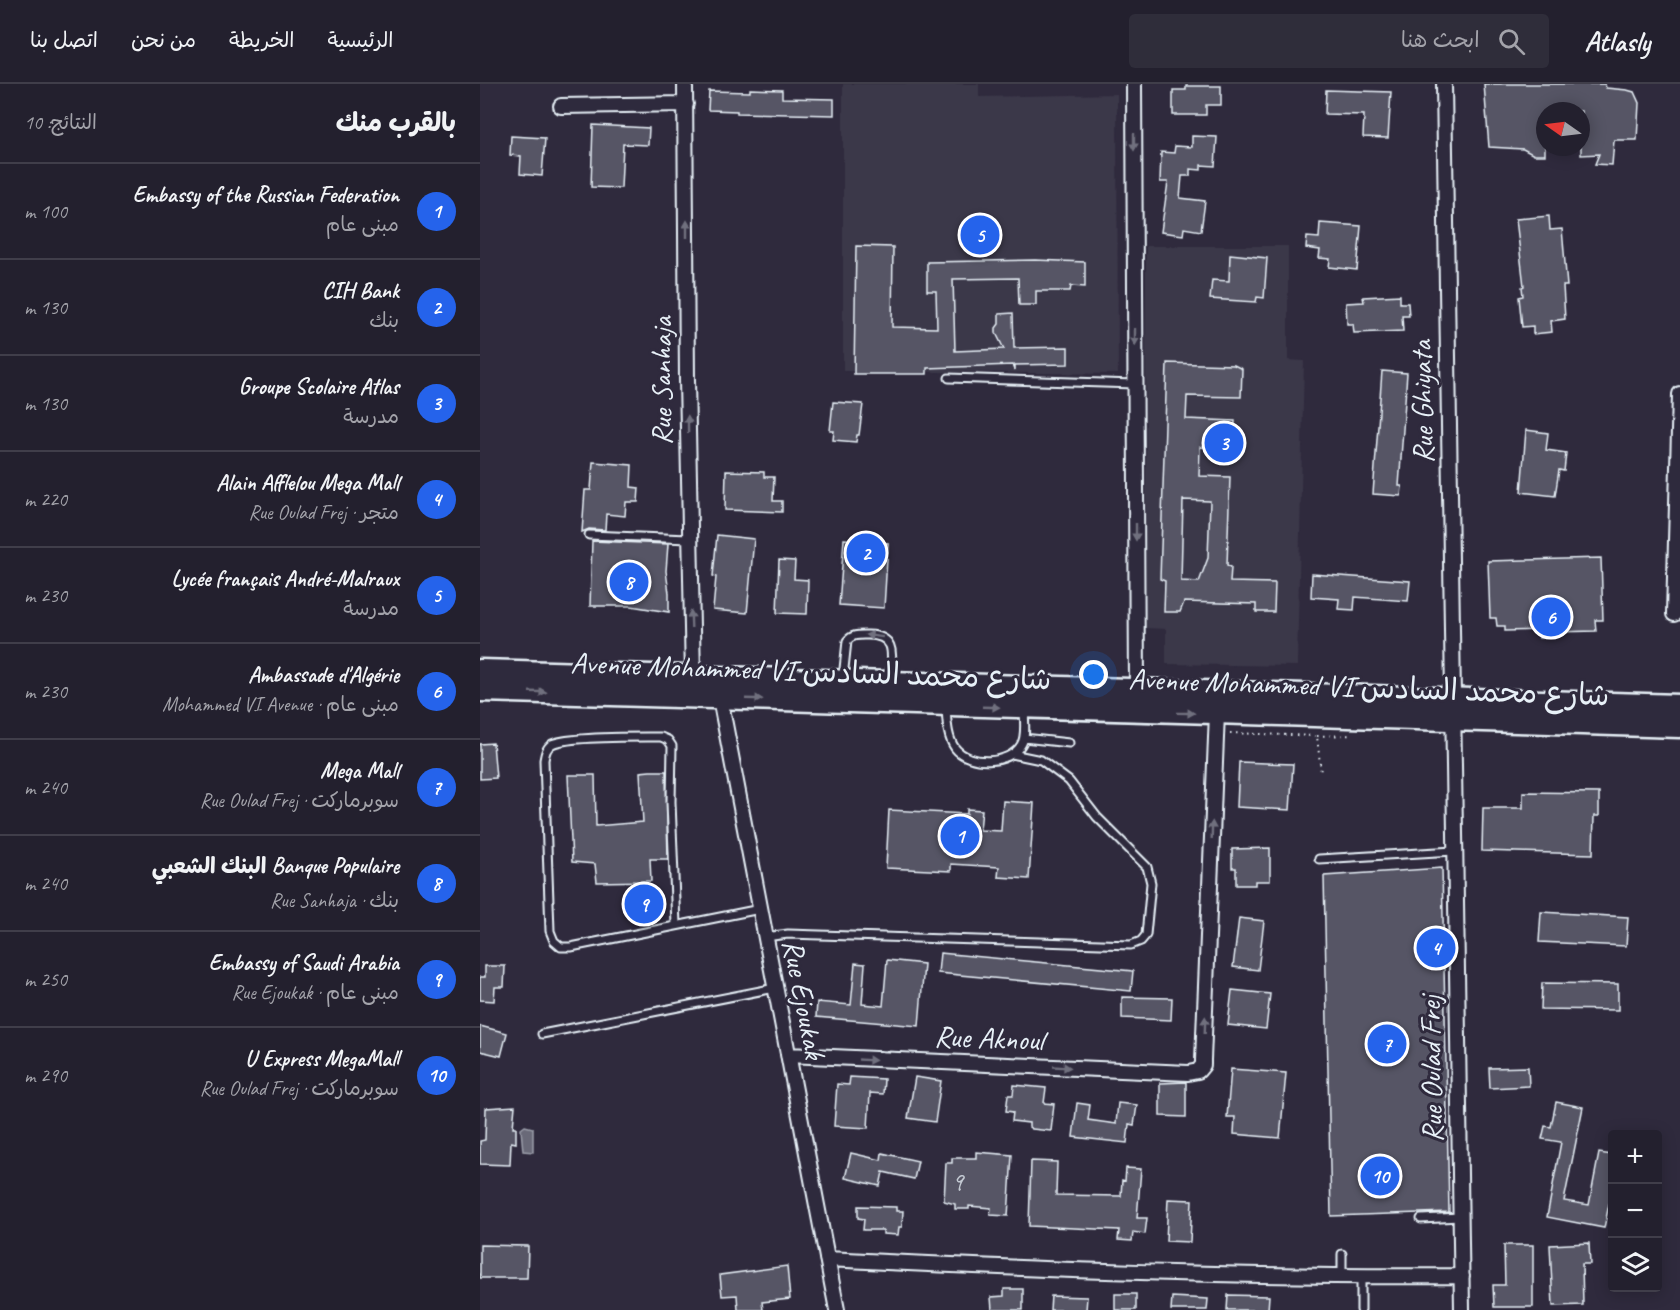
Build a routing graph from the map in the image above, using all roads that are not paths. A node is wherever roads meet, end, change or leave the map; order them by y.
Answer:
1 (685, 84) edge
2 (1134, 84) edge
3 (1444, 84) edge
4 (686, 104) junction
5 (561, 106) dead end
6 (949, 378) dead end
7 (1135, 384) junction
8 (1680, 394) edge
9 (589, 535) dead end
10 (689, 539) junction
11 (1674, 614) dead end
12 (480, 671) edge
13 (693, 677) junction
14 (843, 682) junction
15 (890, 684) junction
16 (480, 690) edge
17 (1137, 691) junction
18 (720, 698) junction
19 (946, 705) junction
20 (1680, 706) edge
21 (1024, 708) junction
22 (1452, 710) junction
23 (1217, 723) junction
24 (1680, 726) edge
25 (1024, 738) junction
26 (1069, 743) dead end
27 (1012, 754) junction
28 (1454, 851) junction
29 (1319, 859) dead end
30 (760, 909) junction
31 (676, 925) junction
32 (765, 937) junction
33 (775, 988) junction
34 (542, 1034) dead end
35 (788, 1055) junction
36 (1460, 1217) junction
37 (1421, 1219) dead end
38 (1341, 1254) dead end
39 (827, 1259) junction
40 (1462, 1276) junction
41 (1342, 1277) junction
42 (1361, 1277) junction
43 (837, 1310) edge
44 (1361, 1310) edge
45 (1462, 1310) edge

1 - 4 street, Rue Sanhaja
2 -> 7 street
3 - 22 street, Rue Ghiyata
4 - 5 street
10 -> 4 street, Rue Sanhaja
6 - 7 lane
7 -> 17 street
8 - 11 street
9 - 10 lane
13 -> 10 street, Rue Sanhaja
12 - 13 main road
13 - 14 main road
14 - 15 main road
15 -> 14 lane
15 - 17 main road
16 -> 18 main road, Avenue Mohammed VI شارع محمد السادس
17 - 22 main road
18 -> 19 main road, Avenue Mohammed VI شارع محمد السادس
18 - 30 street, Rue Ejoukak
19 -> 21 main road, Avenue Mohammed VI شارع محمد السادس
19 - 27 lane
20 - 22 main road
21 -> 23 main road, Avenue Mohammed VI شارع محمد السادس
21 - 25 lane
22 - 23 main road, Avenue Mohammed VI شارع محمد السادس
22 - 24 main road, Avenue Mohammed VI شارع محمد السادس
22 - 28 street, Rue Oulad Frej
35 -> 23 street, Rue Aknoul
25 - 26 lane
25 - 27 lane
27 - 32 lane
28 - 29 lane
28 - 36 street, Rue Oulad Frej
30 - 31 lane
30 - 32 street, Rue Ejoukak
31 - 31 lane
32 - 33 street, Rue Ejoukak
33 - 34 lane
33 - 35 street, Rue Ejoukak
35 - 39 street, Rue Ejoukak
36 - 37 lane
36 - 40 street, Rue Oulad Frej
38 - 41 lane
39 - 41 street
39 - 43 street, Rue Ejoukak
40 - 42 street
40 - 45 street, Rue Oulad Frej
41 - 42 street
42 - 44 lane

